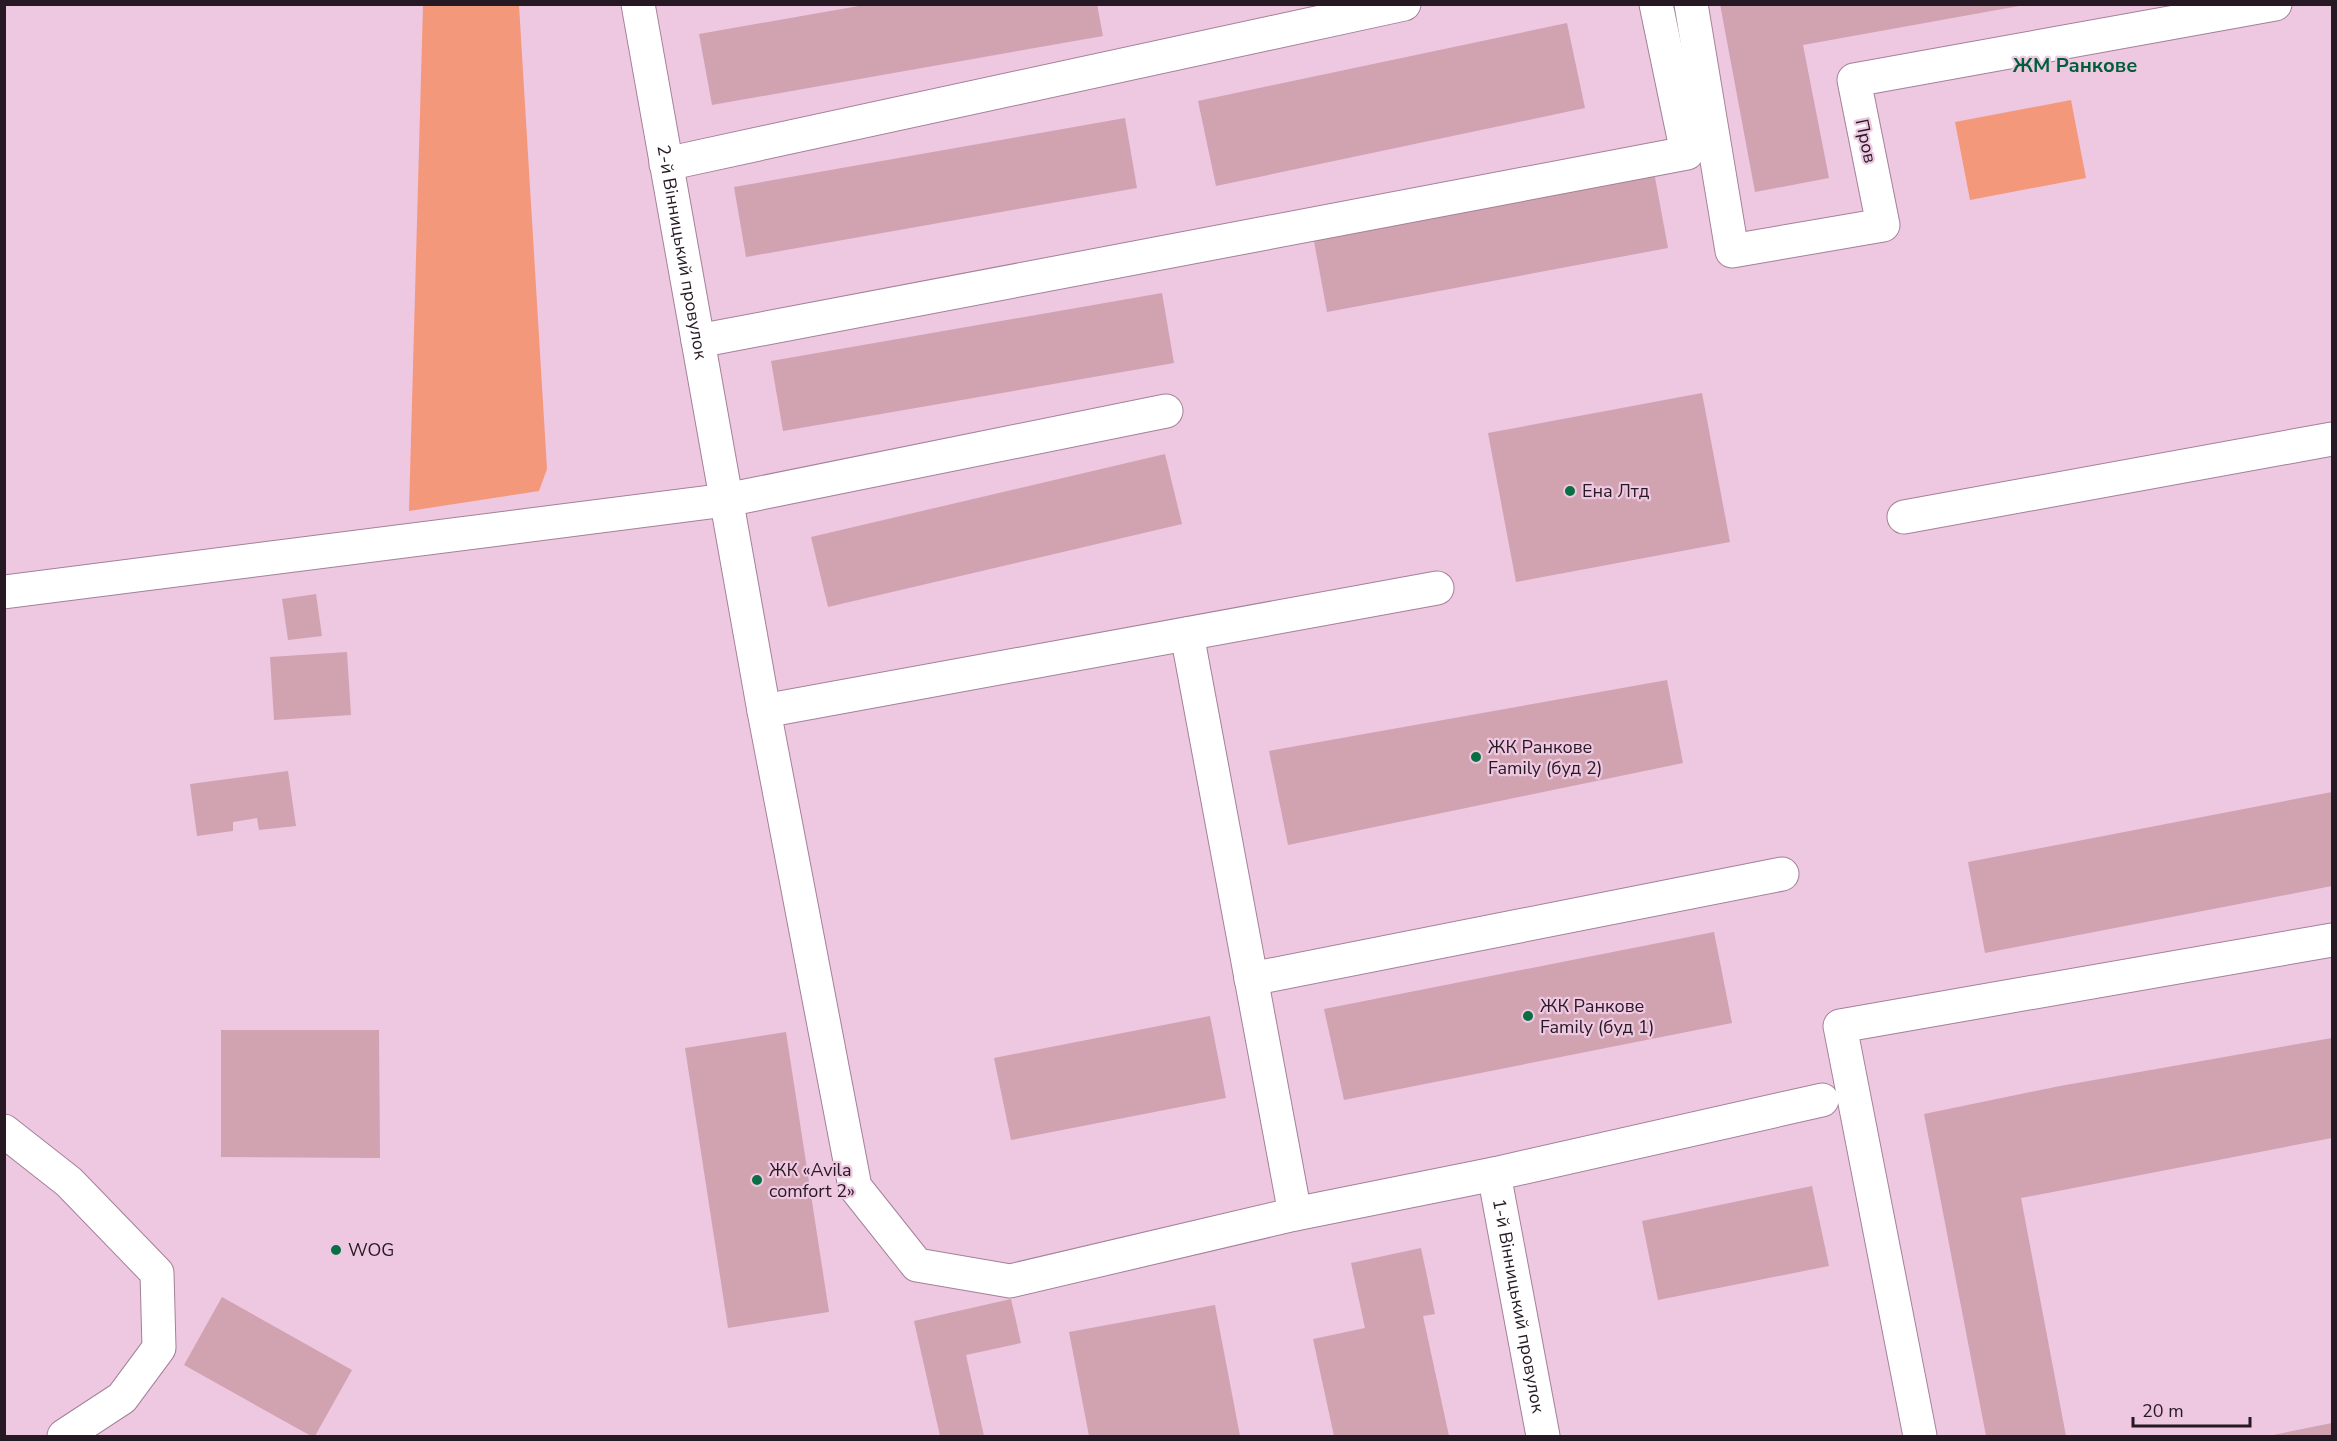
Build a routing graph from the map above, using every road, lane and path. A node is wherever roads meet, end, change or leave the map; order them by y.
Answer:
1 (638, 4) edge
2 (1404, 4) edge
3 (1656, 4) edge
4 (1691, 4) edge
5 (2275, 4) edge
6 (666, 164) junction
7 (698, 341) junction
8 (1166, 411) dead end
9 (2332, 439) edge
10 (726, 500) junction
11 (1904, 517) dead end
12 (1437, 588) dead end
13 (4, 591) edge
14 (1187, 634) junction
15 (764, 711) junction
16 (1782, 874) dead end
17 (2332, 940) edge
18 (1251, 979) junction
19 (1822, 1100) dead end
20 (4, 1131) edge
21 (1494, 1174) junction
22 (1295, 1214) junction
23 (64, 1437) edge
24 (1543, 1437) edge
25 (1920, 1437) edge

1 - 6 street, 2-й Вінницький провулок
2 - 6 street
3 - 7 street
4 - 5 street, Пров
6 - 7 street, 2-й Вінницький провулок
7 - 10 street, 2-й Вінницький провулок
8 - 10 street
9 - 11 street
10 - 13 street
10 - 15 street, 2-й Вінницький провулок
12 - 14 street
14 - 15 street
14 - 18 street
15 - 22 street, 2-й Вінницький провулок
16 - 18 street
17 - 25 street
18 - 22 street
19 - 21 street, 2-й Вінницький провулок
20 - 23 street
21 - 22 street, 2-й Вінницький провулок
21 - 24 street, 1-й Вінницький провулок

